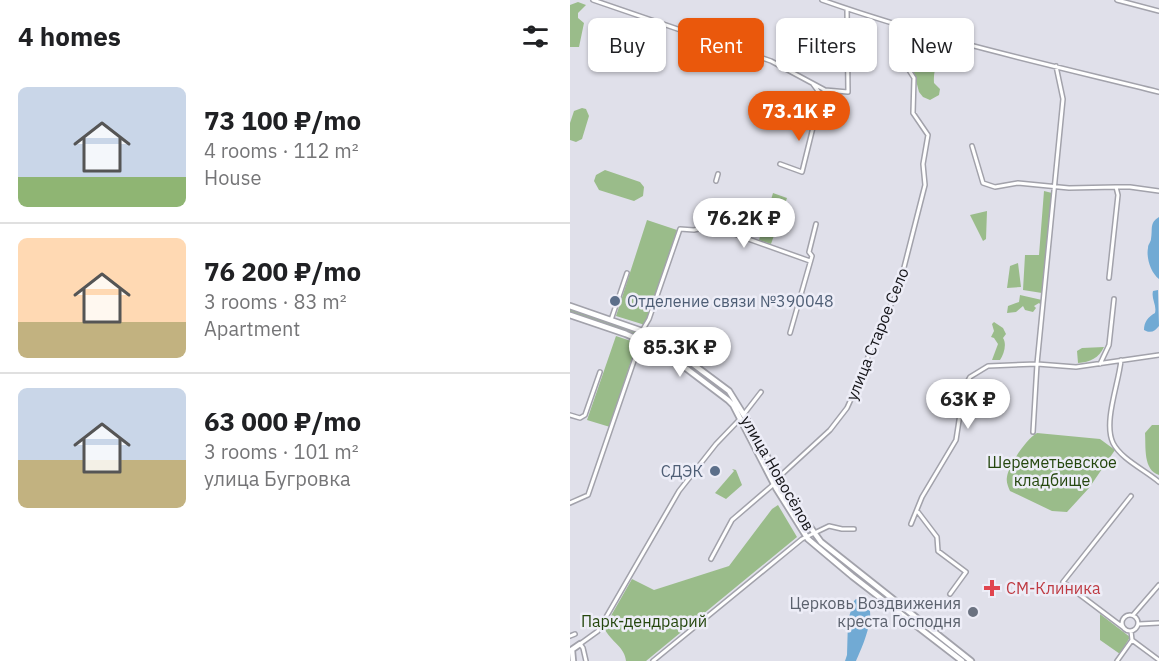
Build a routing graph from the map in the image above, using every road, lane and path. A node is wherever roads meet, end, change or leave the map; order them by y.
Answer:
1 (593, 0) edge
2 (822, 0) edge
3 (1117, 0) edge
4 (834, 2) edge
5 (848, 9) junction
6 (1159, 11) edge
7 (889, 23) edge
8 (974, 46) edge
9 (1056, 66) junction
10 (910, 72) edge
11 (812, 82) junction
12 (825, 90) junction
13 (1159, 92) edge
14 (821, 95) junction
15 (972, 146) dead end
16 (780, 164) dead end
17 (718, 174) dead end
18 (716, 181) dead end
19 (1054, 185) junction
20 (1116, 187) junction
21 (1159, 191) edge
22 (816, 224) dead end
23 (810, 261) junction
24 (627, 273) dead end
25 (1109, 278) dead end
26 (1114, 299) dead end
27 (570, 306) edge
28 (570, 315) edge
29 (611, 320) junction
30 (642, 331) junction
31 (790, 333) dead end
32 (640, 339) junction
33 (1159, 355) edge
34 (1121, 360) junction
35 (1037, 364) junction
36 (1100, 364) junction
37 (600, 372) dead end
38 (761, 392) dead end
39 (570, 415) edge
40 (742, 416) junction
41 (1033, 432) dead end
42 (778, 477) junction
43 (1159, 482) edge
44 (774, 484) junction
45 (1131, 496) dead end
46 (570, 503) edge
47 (918, 513) dead end
48 (911, 524) dead end
49 (854, 529) dead end
50 (816, 531) junction
51 (807, 537) junction
52 (711, 559) dead end
53 (1159, 585) edge
54 (950, 594) dead end
55 (1133, 615) junction
56 (1159, 623) edge
57 (1138, 624) junction
58 (1124, 628) junction
59 (1131, 631) junction
60 (575, 634) dead end
61 (570, 636) edge
62 (1132, 640) junction
63 (580, 644) junction
64 (571, 651) edge
65 (572, 660) edge
66 (1159, 660) edge
67 (586, 661) edge
68 (653, 661) edge
69 (962, 661) edge
70 (971, 661) edge
71 (1117, 661) edge

1 - 11 street
2 - 4 street
3 - 6 street
4 - 5 street
5 - 7 street
5 - 12 street
8 - 9 street
9 - 13 street
9 - 19 street
10 - 42 street, улица Старое Село
11 - 12 street
11 - 14 street
12 - 14 street
14 - 16 street
15 - 19 street
17 - 18 street
19 - 20 street
19 - 35 street
20 - 21 street
20 - 25 street
22 - 23 street
23 - 30 street
23 - 31 street
24 - 29 street
26 - 36 street
27 - 29 main road, улица Новосёлов
28 - 32 main road, улица Новосёлов
29 - 30 main road, улица Новосёлов
30 - 32 street
30 - 40 main road, улица Новосёлов
32 - 40 main road, улица Новосёлов
32 - 46 street
33 - 34 street
34 - 36 street
34 - 43 street
35 - 36 street
35 - 41 street
35 - 48 street
37 - 39 street
38 - 40 street
40 - 42 main road, улица Новосёлов
40 - 44 main road, улица Новосёлов
40 - 63 street
42 - 50 main road, улица Новосёлов
44 - 51 main road, улица Новосёлов
44 - 52 street
45 - 58 street
47 - 54 street
49 - 50 street
50 - 51 street
50 - 70 main road, улица Новосёлов
51 - 68 street
51 - 69 main road, улица Новосёлов
53 - 55 street
55 - 57 street
55 - 58 street
56 - 57 street
57 - 59 street
58 - 59 street
59 - 62 street
60 - 61 street
62 - 66 street
62 - 71 street
63 - 64 main road
63 - 67 street
64 - 65 main road

